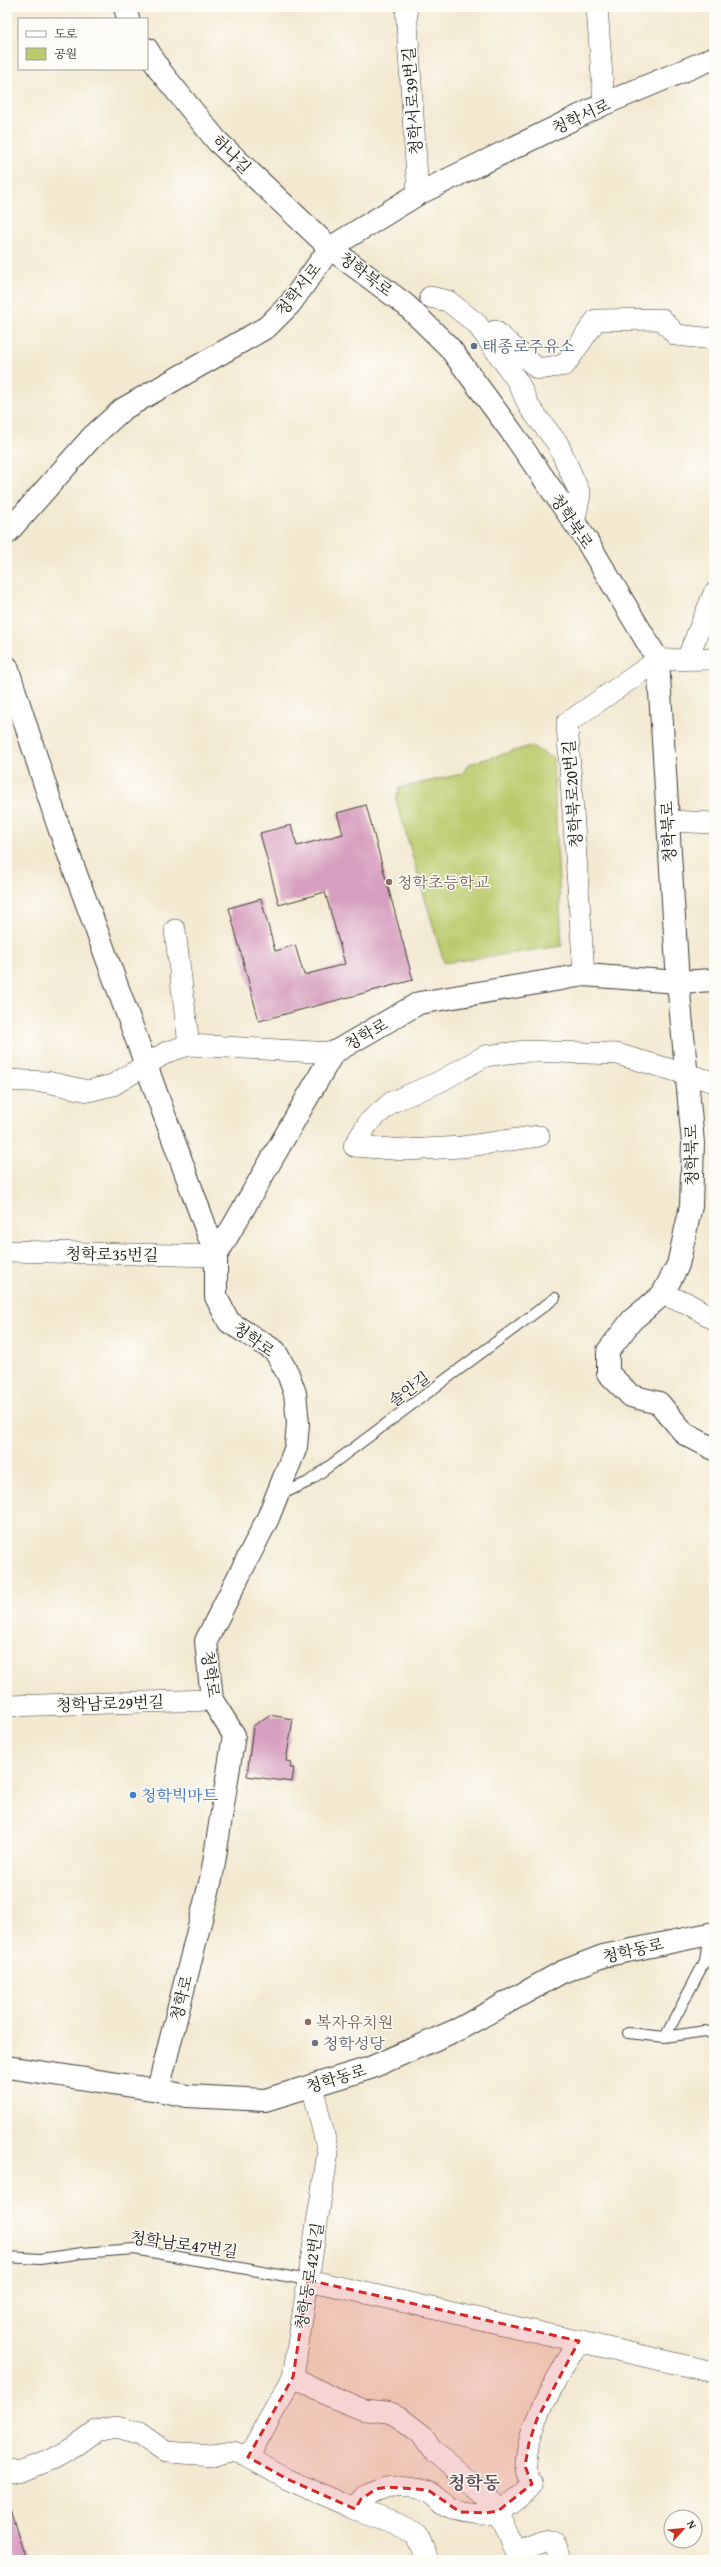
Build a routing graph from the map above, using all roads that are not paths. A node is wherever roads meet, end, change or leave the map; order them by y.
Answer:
1 (125, 7) edge
2 (406, 7) edge
3 (597, 7) edge
4 (128, 18) edge
5 (148, 51) edge
6 (714, 58) edge
7 (604, 104) junction
8 (418, 194) junction
9 (330, 248) junction
10 (430, 297) dead end
11 (495, 331) dead end
12 (714, 339) edge
13 (538, 369) junction
14 (524, 394) junction
15 (574, 523) junction
16 (7, 533) edge
17 (713, 599) edge
18 (687, 659) junction
19 (714, 659) edge
20 (658, 660) junction
21 (7, 667) edge
22 (668, 821) junction
23 (714, 823) edge
24 (175, 930) dead end
25 (584, 975) junction
26 (714, 980) edge
27 (678, 982) junction
28 (189, 1045) junction
29 (333, 1053) junction
30 (146, 1066) junction
31 (686, 1073) junction
32 (7, 1080) edge
33 (714, 1082) edge
34 (539, 1136) dead end
35 (7, 1251) edge
36 (216, 1256) junction
37 (662, 1295) junction
38 (555, 1298) dead end
39 (714, 1319) edge
40 (714, 1449) edge
41 (276, 1496) junction
42 (212, 1700) junction
43 (7, 1706) edge
44 (711, 1933) edge
45 (628, 2033) dead end
46 (714, 2034) edge
47 (665, 2037) junction
48 (7, 2067) edge
49 (312, 2085) junction
50 (158, 2090) junction
51 (7, 2257) edge
52 (308, 2280) junction
53 (579, 2341) junction
54 (714, 2372) edge
55 (293, 2377) junction
56 (248, 2457) junction
57 (7, 2469) edge
58 (355, 2509) junction
59 (498, 2511) junction
60 (427, 2560) edge
61 (559, 2560) edge

1 - 4 street
2 - 8 street, 청학서로39번길
3 - 7 street
5 - 9 street, 하나길
6 - 7 street, 청학서로
7 - 8 street, 청학서로
8 - 9 street, 청학서로
9 - 15 street, 청학북로
9 - 16 street, 청학서로
10 - 14 street
11 - 13 street
12 - 13 street
13 - 14 street
14 - 15 street
15 - 20 street, 청학북로
17 - 18 street
18 - 19 street
18 - 20 street
20 - 22 street, 청학북로
20 - 25 street, 청학북로20번길
21 - 30 street
22 - 23 street
22 - 27 street, 청학북로
24 - 28 street
25 - 27 street, 청학로
25 - 29 street, 청학로
26 - 27 street, 청학로
27 - 31 street, 청학북로
28 - 29 street
28 - 30 street
29 - 36 street, 청학로
30 - 32 street
30 - 36 street
31 - 33 street
31 - 34 street
31 - 37 street, 청학북로
35 - 36 street, 청학로35번길
36 - 41 street, 청학로
37 - 39 street
37 - 40 street, 청학북로
38 - 41 lane, 솔안길
41 - 42 street, 청학로
42 - 43 street, 청학남로29번길
42 - 50 street, 청학로
44 - 47 lane
44 - 49 street, 청학동로
45 - 47 lane
46 - 47 lane
48 - 50 street, 청학동로
49 - 50 street, 청학동로
49 - 52 street, 청학동로42번길
51 - 52 lane, 청학남로47번길
52 - 53 street
52 - 55 street, 청학동로42번길
53 - 54 street
53 - 59 street
55 - 56 street, 청학동로42번길
55 - 59 street
56 - 57 street
56 - 58 street
58 - 59 street
58 - 60 street
59 - 61 street

